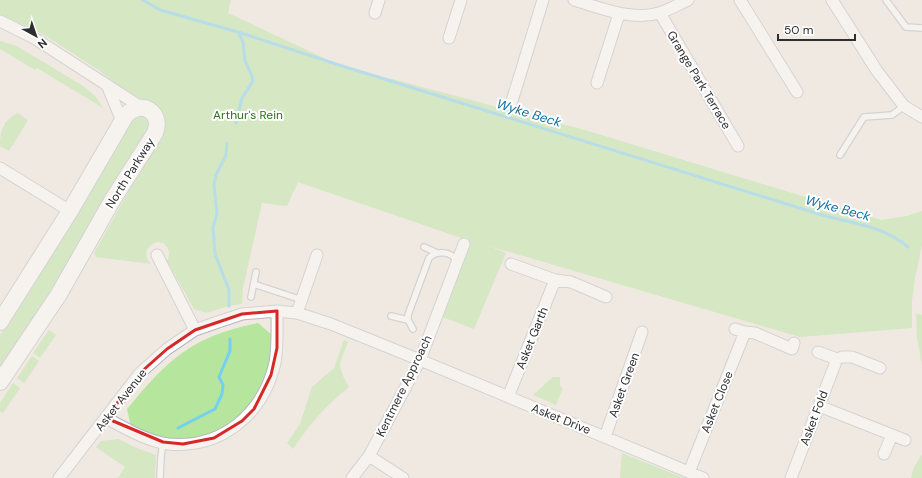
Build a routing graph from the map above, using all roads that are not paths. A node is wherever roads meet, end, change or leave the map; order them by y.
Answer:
1 (379, 0) edge
2 (462, 0) edge
3 (543, 0) edge
4 (574, 0) edge
5 (688, 0) edge
6 (740, 0) edge
7 (832, 0) edge
8 (886, 0) edge
9 (375, 13) dead end
10 (660, 13) junction
11 (619, 14) junction
12 (0, 21) edge
13 (922, 28) edge
14 (449, 38) dead end
15 (598, 83) dead end
16 (106, 84) junction
17 (797, 92) dead end
18 (512, 101) dead end
19 (904, 106) junction
20 (141, 107) junction
21 (922, 117) edge
22 (122, 121) junction
23 (738, 146) dead end
24 (840, 155) dead end
25 (0, 168) edge
26 (70, 210) junction
27 (464, 244) dead end
28 (424, 247) dead end
29 (437, 253) junction
30 (157, 255) dead end
31 (317, 255) dead end
32 (457, 263) junction
33 (511, 264) dead end
34 (256, 272) dead end
35 (555, 280) junction
36 (254, 284) junction
37 (606, 296) dead end
38 (251, 297) dead end
39 (302, 300) junction
40 (277, 311) junction
41 (297, 313) junction
42 (391, 316) dead end
43 (408, 320) junction
44 (0, 322) edge
45 (413, 329) dead end
46 (195, 330) junction
47 (642, 332) dead end
48 (794, 343) dead end
49 (818, 352) dead end
50 (838, 358) junction
51 (420, 360) junction
52 (880, 368) dead end
53 (0, 382) edge
54 (508, 397) junction
55 (819, 406) junction
56 (106, 418) junction
57 (892, 435) junction
58 (605, 437) junction
59 (905, 440) dead end
60 (163, 442) junction
61 (884, 454) dead end
62 (369, 456) junction
63 (689, 472) junction
64 (59, 478) edge
65 (160, 478) edge
66 (352, 478) edge
67 (403, 478) edge
68 (704, 478) edge
69 (791, 478) edge

1 - 9 street
2 - 14 street
3 - 18 street
4 - 11 street
5 - 10 street
6 - 17 street
7 - 19 street
8 - 13 lane
10 - 11 street
10 - 23 street, Grange Park Terrace
11 - 15 street
12 - 16 street
16 - 20 street
16 - 22 street
19 - 21 street
19 - 24 lane
20 - 22 street
20 - 53 street, North Parkway
22 - 26 street
25 - 26 street
26 - 44 street
27 - 32 street, Kentmere Approach
28 - 29 lane
29 - 32 lane
29 - 43 lane
30 - 46 street
31 - 39 street
32 - 51 street, Kentmere Approach
33 - 35 street
34 - 36 lane
35 - 37 street
35 - 54 street, Asket Garth
36 - 38 lane
36 - 39 lane
39 - 41 street
40 - 41 street, Asket Avenue
40 - 46 street, Asket Avenue
40 - 60 street
41 - 51 street, Asket Avenue
42 - 43 lane
43 - 45 lane
46 - 56 street, Asket Avenue
47 - 58 street, Asket Green
48 - 63 street, Asket Close
49 - 50 street
50 - 52 street
50 - 55 street, Asket Fold
51 - 54 street, Asket Drive
51 - 62 street, Kentmere Approach
54 - 58 street, Asket Drive
55 - 57 street
55 - 69 street, Asket Fold
56 - 60 street
56 - 64 street, Asket Avenue
57 - 59 street
57 - 61 street
58 - 63 street, Asket Drive
60 - 65 lane
62 - 66 street, Kentmere Approach
62 - 67 street
63 - 68 street, Asket Drive

